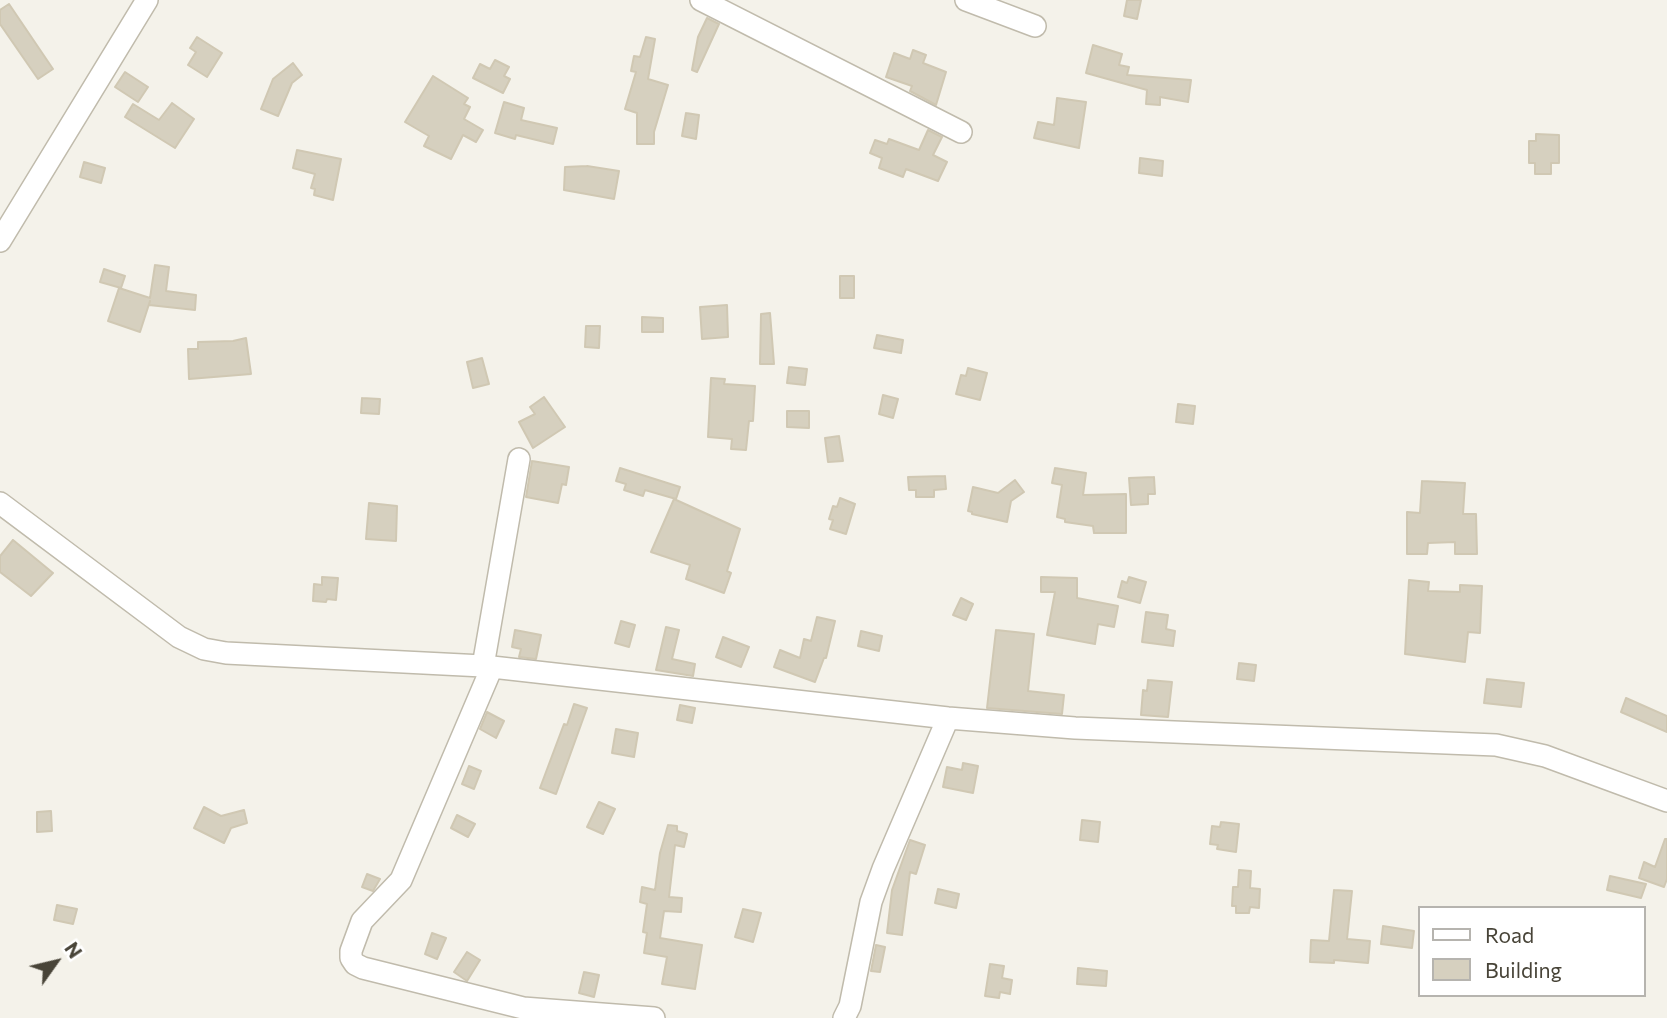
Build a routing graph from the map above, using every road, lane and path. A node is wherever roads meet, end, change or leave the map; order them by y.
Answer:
1 (147, 0) edge
2 (701, 0) edge
3 (966, 0) edge
4 (1035, 26) dead end
5 (961, 132) dead end
6 (0, 240) edge
7 (519, 459) dead end
8 (0, 503) edge
9 (488, 666) junction
10 (948, 718) junction
11 (1667, 801) edge
12 (654, 1018) edge
13 (844, 1018) edge

1 - 6 street
2 - 5 street
3 - 4 street
7 - 9 street
8 - 9 street
9 - 10 street
9 - 12 street
10 - 11 street
10 - 13 street

